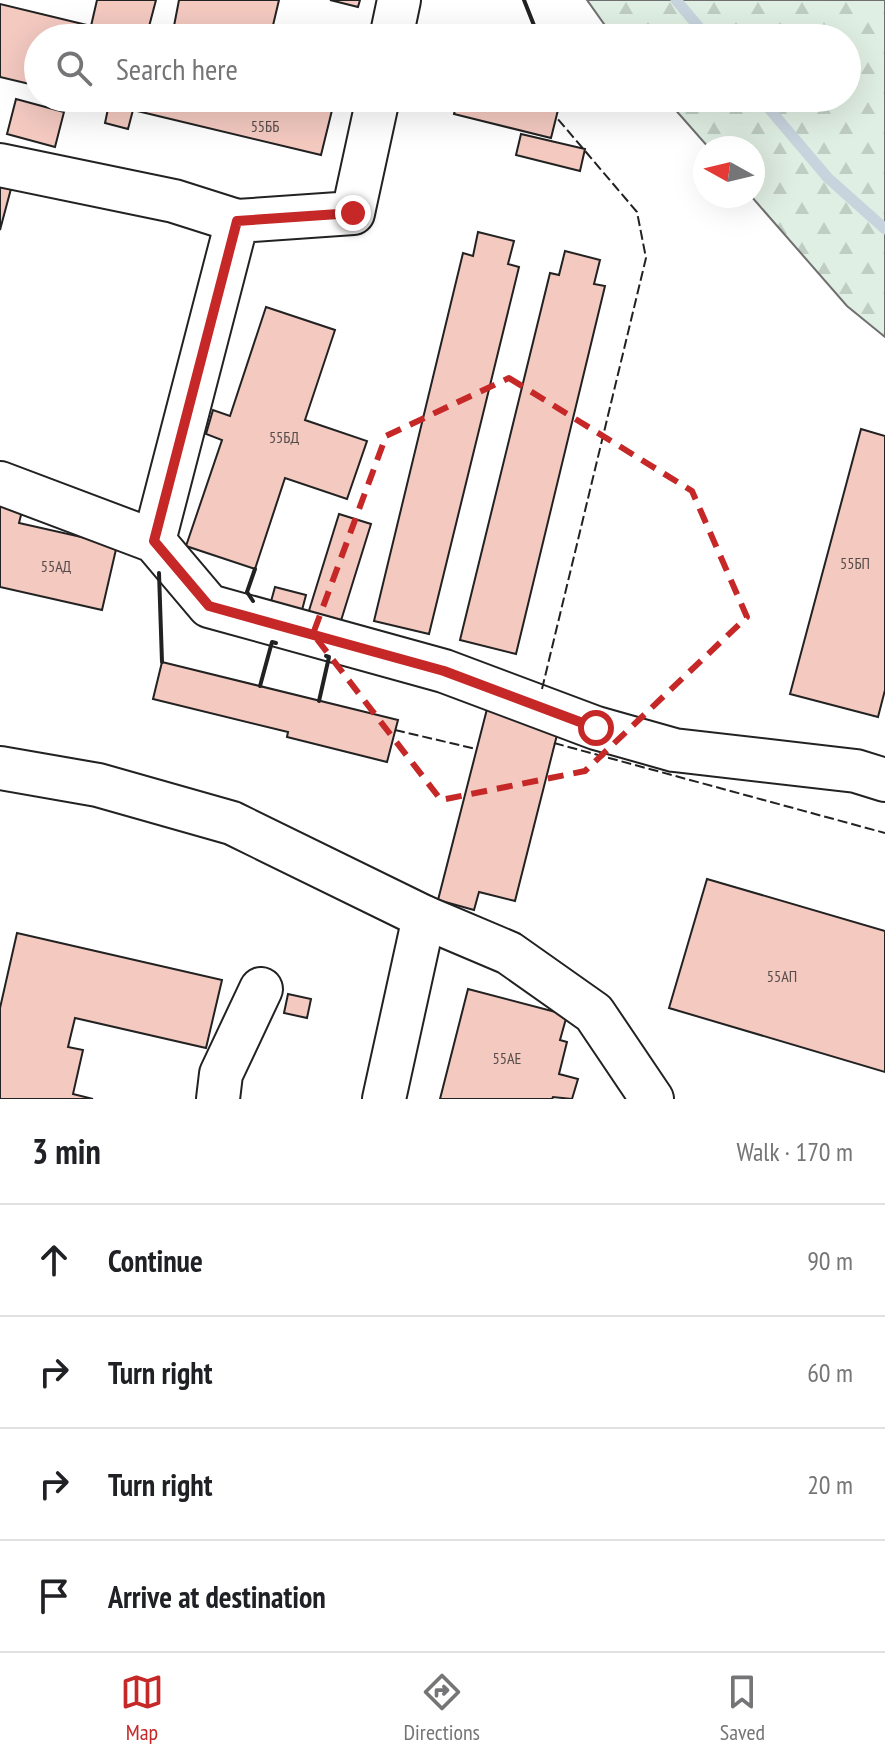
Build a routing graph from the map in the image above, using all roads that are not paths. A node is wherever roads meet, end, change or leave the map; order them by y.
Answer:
1 (399, 0) edge
2 (394, 24) edge
3 (375, 112) edge
4 (0, 165) edge
5 (237, 221) junction
6 (0, 483) edge
7 (154, 541) junction
8 (0, 768) edge
9 (885, 780) edge
10 (424, 917) junction
11 (261, 989) dead end
12 (636, 1089) edge
13 (218, 1099) edge
14 (384, 1099) edge

1 - 2 lane
3 - 5 lane
4 - 5 lane
5 - 7 lane
6 - 7 lane
7 - 9 lane
8 - 10 lane
10 - 12 lane
10 - 14 lane
11 - 13 lane

